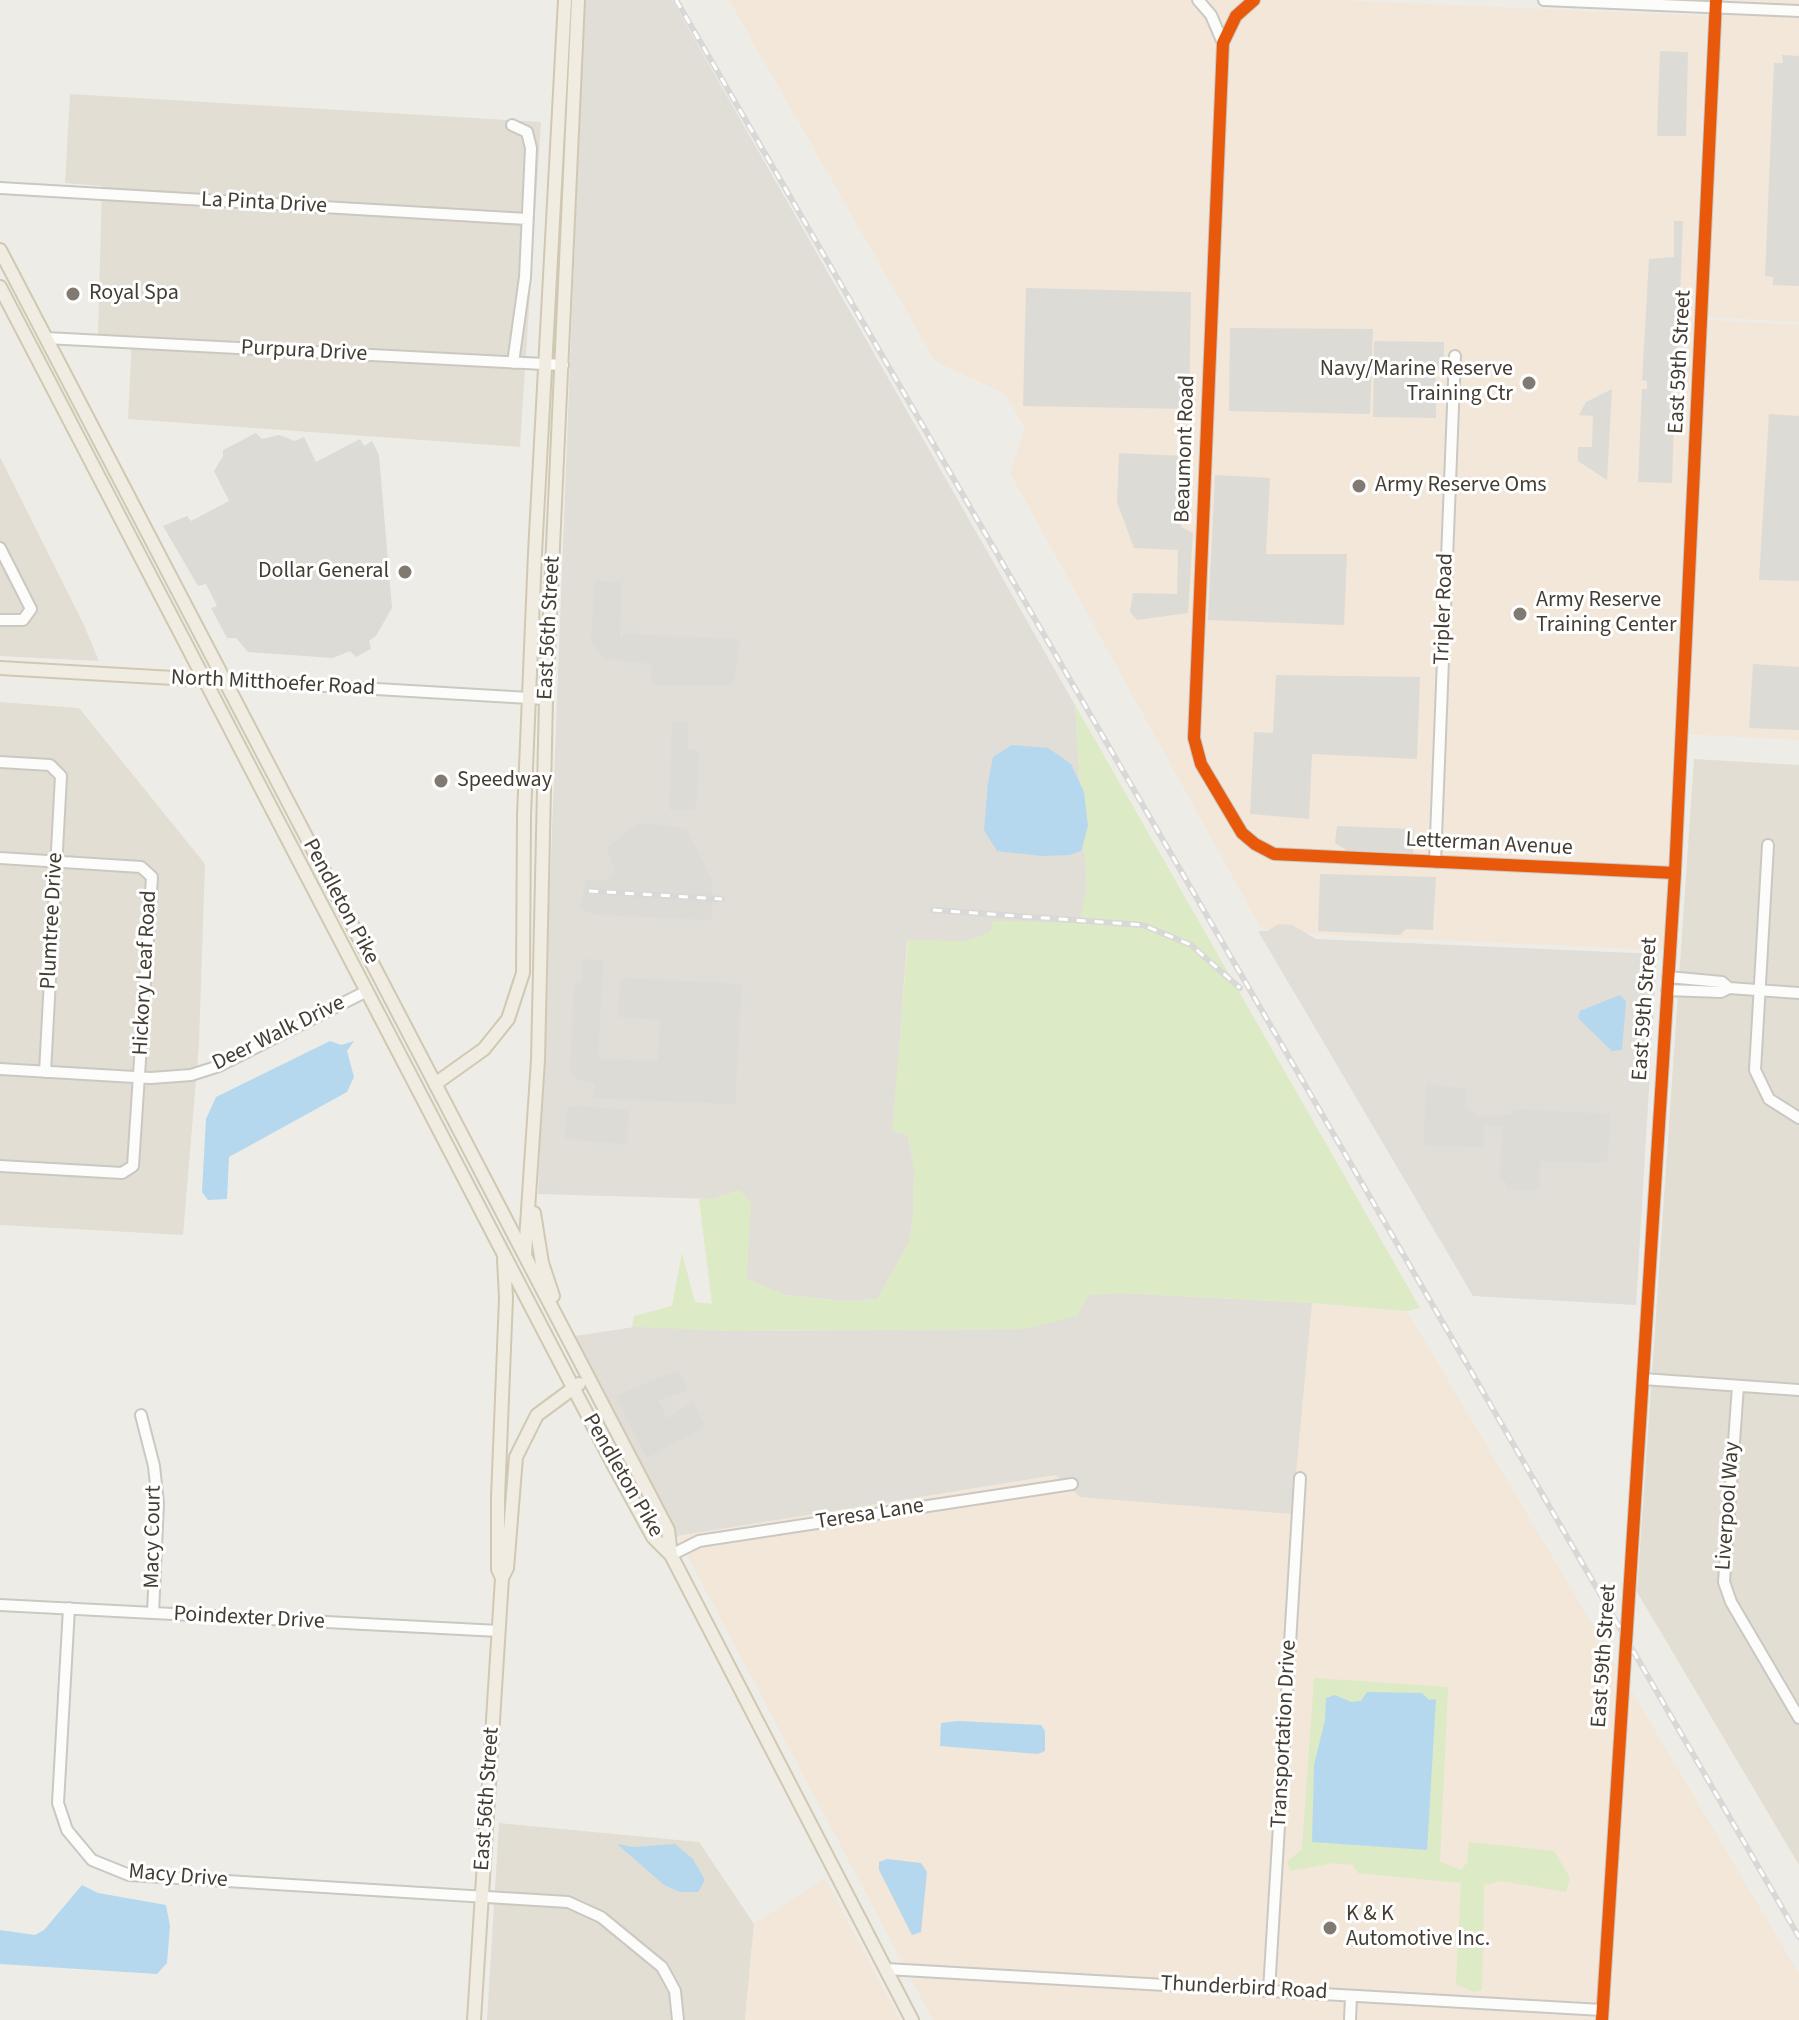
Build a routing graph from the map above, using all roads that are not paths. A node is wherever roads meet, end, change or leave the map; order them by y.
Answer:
1 (565, 0) edge
2 (578, 0) edge
3 (1198, 0) edge
4 (1254, 0) edge
5 (1544, 0) edge
6 (1716, 3) edge
7 (1799, 11) edge
8 (1223, 43) junction
9 (512, 125) dead end
10 (0, 188) edge
11 (527, 219) junction
12 (0, 250) edge
13 (0, 289) edge
14 (46, 338) junction
15 (1455, 356) dead end
16 (513, 363) junction
17 (544, 365) junction
18 (563, 365) junction
19 (0, 548) edge
20 (3, 559) edge
21 (0, 620) edge
22 (0, 668) edge
23 (204, 679) junction
24 (224, 680) junction
25 (529, 699) junction
26 (546, 699) junction
27 (0, 762) edge
28 (1768, 845) dead end
29 (1302, 857) joint
30 (0, 858) edge
31 (56, 861) junction
32 (1435, 862) junction
33 (1675, 873) junction
34 (1668, 977) junction
35 (1729, 988) junction
36 (1667, 990) junction
37 (1758, 990) junction
38 (365, 992) junction
39 (1799, 993) edge
40 (0, 1069) edge
41 (45, 1072) junction
42 (140, 1077) junction
43 (435, 1084) junction
44 (1799, 1118) edge
45 (0, 1166) edge
46 (531, 1189) junction
47 (504, 1254) junction
48 (525, 1257) junction
49 (563, 1329) junction
50 (589, 1378) junction
51 (1643, 1379) junction
52 (1738, 1386) junction
53 (573, 1388) junction
54 (1799, 1390) edge
55 (141, 1415) dead end
56 (1300, 1478) dead end
57 (1072, 1484) dead end
58 (671, 1555) junction
59 (502, 1578) junction
60 (0, 1605) edge
61 (69, 1608) junction
62 (153, 1613) junction
63 (499, 1631) junction
64 (1795, 1702) edge
65 (1799, 1718) edge
66 (482, 1895) junction
67 (886, 1969) junction
68 (1269, 1991) junction
69 (1351, 1996) junction
70 (1602, 2015) edge
71 (474, 2020) edge
72 (678, 2020) edge
73 (912, 2020) edge
74 (1350, 2020) edge

1 - 17 main road, East 56th Street
2 - 18 main road, East 56th Street
3 - 8 street, Beaumont Road
4 - 8 street, Beaumont Road
5 - 6 street
6 - 7 street
6 - 33 street, East 59th Street
8 - 29 street, Beaumont Road
9 - 11 street
10 - 11 street, La Pinta Drive
11 - 16 street
12 - 14 main road, Pendleton Pike
13 - 23 main road, Pendleton Pike
14 - 16 street, Purpura Drive
14 - 24 main road, Pendleton Pike
15 - 32 street, Tripler Road
16 - 17 street, Purpura Drive
17 - 18 street, Purpura Drive
17 - 25 main road, East 56th Street
18 - 26 main road, East 56th Street
19 - 20 street
20 - 21 street
22 - 23 main road, North Mitthoefer Road
23 - 24 main road, North Mitthoefer Road
23 - 38 main road, Pendleton Pike
24 - 25 street, North Mitthoefer Road
24 - 43 main road, Pendleton Pike
25 - 26 street, North Mitthoefer Road
25 - 43 main road, East 56th Street
26 - 46 main road, East 56th Street
27 - 31 street, Plumtree Drive
28 - 37 street
29 - 32 street, Letterman Avenue
30 - 31 street
31 - 41 street, Plumtree Drive
31 - 42 street, Hickory Leaf Road
32 - 33 street, Letterman Avenue
33 - 34 street, East 59th Street
34 - 35 street
34 - 36 street, East 59th Street
35 - 36 street
35 - 37 street
36 - 51 street, East 59th Street
37 - 39 street
37 - 44 street
38 - 42 street, Deer Walk Drive
38 - 47 main road, Pendleton Pike
40 - 41 street, Deer Walk Drive
41 - 42 street, Deer Walk Drive
42 - 45 street, Hickory Leaf Road
43 - 48 main road, Pendleton Pike
46 - 48 main road, East 56th Street
46 - 49 main road
47 - 53 main road, Pendleton Pike
47 - 59 main road, East 56th Street
48 - 49 main road, Pendleton Pike
49 - 50 main road, Pendleton Pike
50 - 53 main road, East 56th Street
50 - 58 main road, Pendleton Pike
51 - 52 street
51 - 70 street, East 59th Street
52 - 54 street
52 - 64 street, Liverpool Way
53 - 58 main road, Pendleton Pike
53 - 59 main road, East 56th Street
55 - 62 street, Macy Court
56 - 68 street, Transportation Drive
57 - 58 street, Teresa Lane
58 - 67 main road, Pendleton Pike
59 - 63 main road, East 56th Street
60 - 61 street, Poindexter Drive
61 - 62 street, Poindexter Drive
61 - 66 street, Macy Drive
62 - 63 street, Poindexter Drive
63 - 66 main road, East 56th Street
64 - 65 street, Liverpool Way
66 - 71 main road, East 56th Street
66 - 72 street, Macy Drive
67 - 68 street, Thunderbird Road
67 - 73 main road, Pendleton Pike
68 - 69 street, Thunderbird Road
69 - 70 street, Thunderbird Road
69 - 74 street

